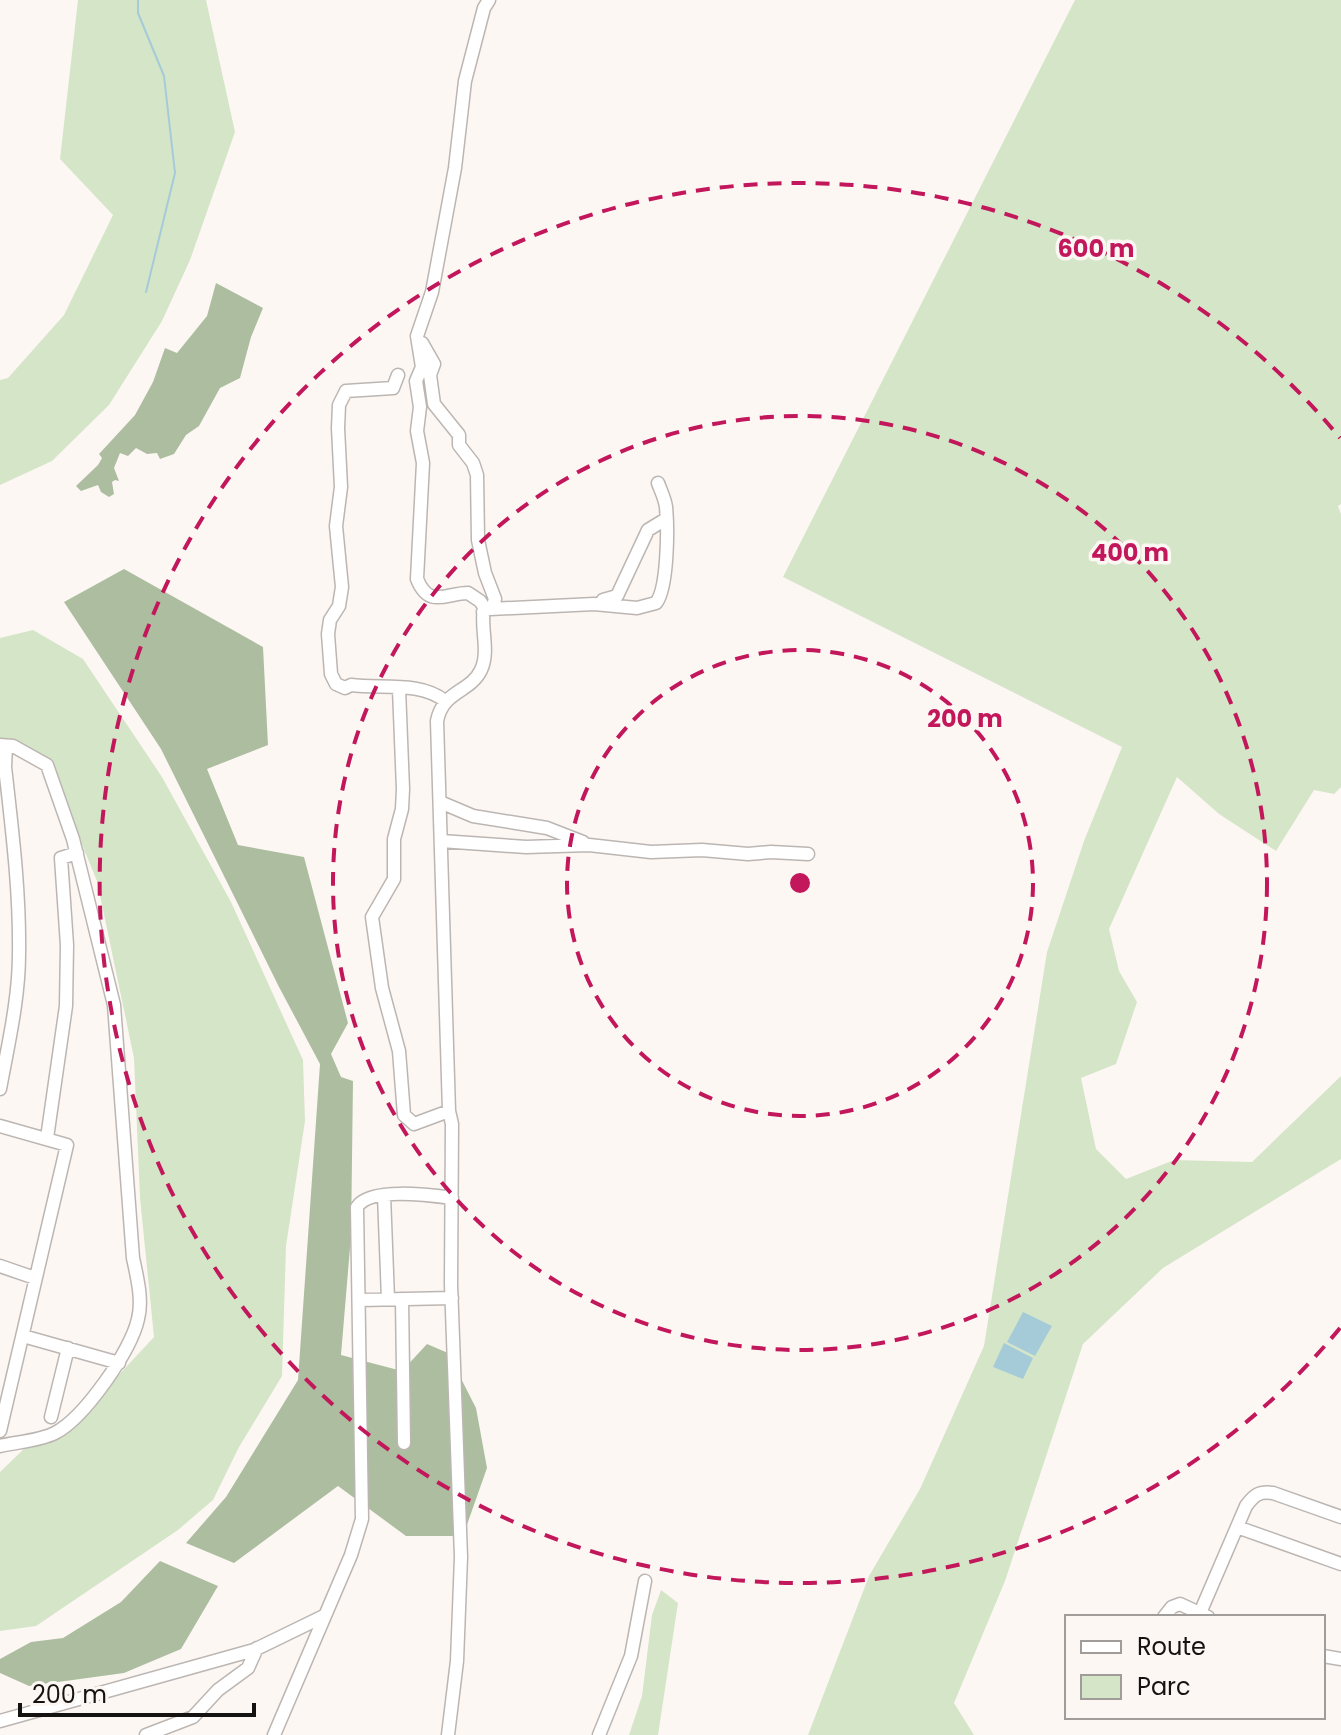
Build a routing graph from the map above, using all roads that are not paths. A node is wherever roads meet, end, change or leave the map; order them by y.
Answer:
1 (489, 0) edge
2 (417, 336) junction
3 (398, 375) dead end
4 (658, 483) dead end
5 (666, 519) junction
6 (594, 604) junction
7 (486, 610) junction
8 (399, 689) junction
9 (445, 701) junction
10 (2, 747) edge
11 (440, 802) junction
12 (441, 841) junction
13 (589, 845) junction
14 (77, 853) junction
15 (808, 854) dead end
16 (0, 1089) edge
17 (449, 1111) junction
18 (0, 1126) edge
19 (47, 1138) junction
20 (384, 1195) junction
21 (452, 1198) junction
22 (0, 1266) edge
23 (35, 1278) junction
24 (452, 1298) junction
25 (388, 1299) junction
26 (402, 1299) junction
27 (360, 1300) junction
28 (23, 1336) junction
29 (68, 1348) junction
30 (119, 1363) junction
31 (51, 1417) dead end
32 (0, 1431) edge
33 (404, 1443) dead end
34 (0, 1446) edge
35 (1341, 1517) edge
36 (1237, 1527) junction
37 (1341, 1564) edge
38 (645, 1581) dead end
39 (1166, 1615) edge
40 (1204, 1615) edge
41 (324, 1616) junction
42 (257, 1648) junction
43 (0, 1721) edge
44 (146, 1735) edge
45 (274, 1735) edge
46 (448, 1735) edge
47 (599, 1735) edge

1 - 2 street
2 - 7 street
2 - 7 street
3 - 8 street
4 - 5 street
5 - 6 street
5 - 6 street
6 - 7 street
7 - 9 street
8 - 9 street
8 - 17 street
9 - 11 street
10 - 14 street
10 - 16 street
11 - 12 street
11 - 13 street
12 - 13 street
12 - 17 street
13 - 15 street
14 - 19 street
14 - 30 street
17 - 21 street
18 - 19 street
19 - 23 street
20 - 21 street
20 - 25 street
20 - 27 street
21 - 24 street
22 - 23 street
23 - 28 street
24 - 26 street
24 - 46 street
25 - 26 street
25 - 27 street
26 - 33 street
27 - 41 street
28 - 29 street
28 - 32 street
29 - 30 street
29 - 31 street
30 - 34 street
35 - 36 street
36 - 37 street
36 - 40 street
38 - 47 street
39 - 40 street
41 - 42 street
41 - 45 street
42 - 43 street
42 - 44 street

